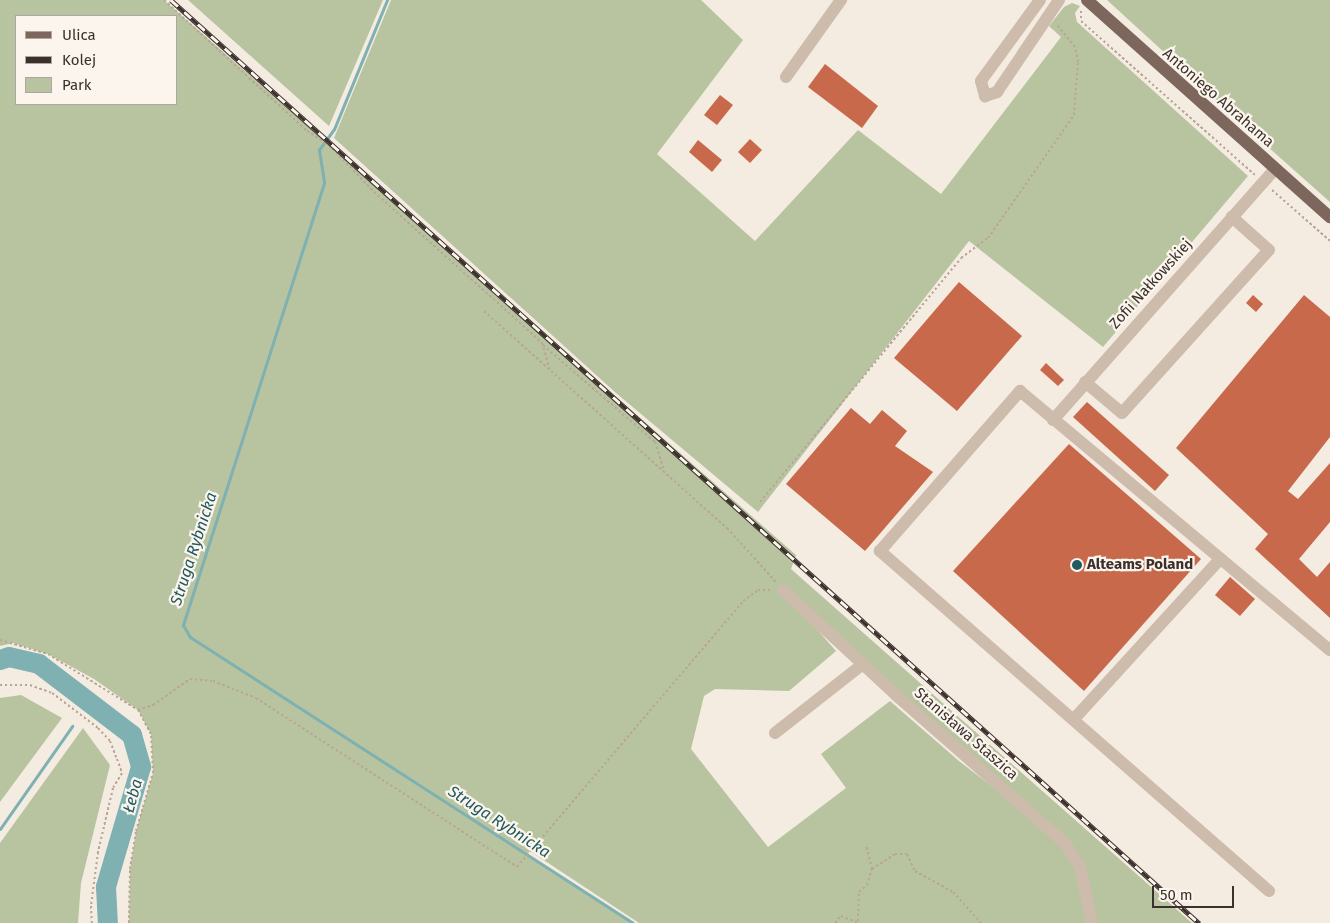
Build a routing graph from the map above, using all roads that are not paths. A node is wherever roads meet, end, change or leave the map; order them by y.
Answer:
1 (841, 0) edge
2 (1040, 0) edge
3 (1059, 0) edge
4 (1087, 0) edge
5 (786, 77) dead end
6 (1275, 169) junction
7 (1232, 217) junction
8 (1330, 217) edge
9 (1085, 382) junction
10 (1053, 420) junction
11 (1220, 559) junction
12 (783, 590) road end
13 (1330, 650) edge
14 (863, 664) junction
15 (1074, 719) junction
16 (775, 733) dead end
17 (1269, 891) dead end
18 (1092, 923) edge

1 - 5 street
2 - 3 street
4 - 6 main road, Antoniego Abrahama
6 - 7 street, Zofii Nałkowskiej
6 - 8 main road, Antoniego Abrahama
7 - 9 street, Zofii Nałkowskiej
7 - 9 street
9 - 10 street, Zofii Nałkowskiej
10 - 11 street
10 - 15 street
11 - 13 street
11 - 15 street
12 - 14 street, Stanisława Staszica
14 - 16 street
14 - 18 street, Stanisława Staszica
15 - 17 street

